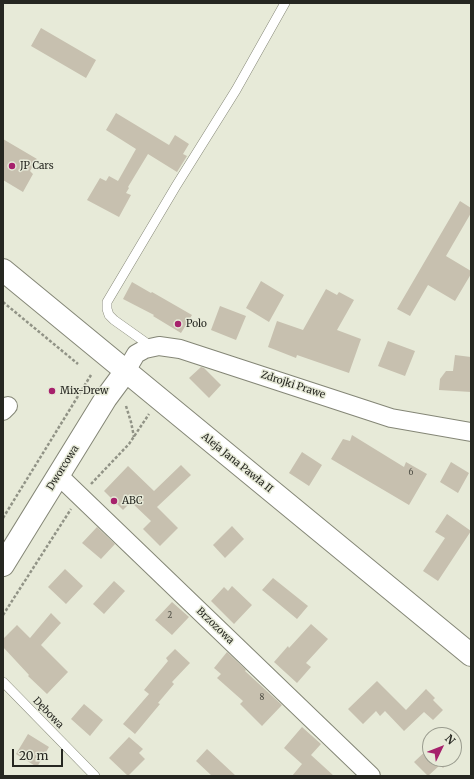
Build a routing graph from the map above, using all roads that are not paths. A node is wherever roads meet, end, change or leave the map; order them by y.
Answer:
1 (285, 3) edge
2 (3, 270) edge
3 (152, 347) junction
4 (126, 371) junction
5 (471, 432) edge
6 (58, 475) junction
7 (3, 565) edge
8 (471, 655) edge
9 (3, 682) edge
10 (95, 776) edge
11 (371, 776) edge

1 - 3 lane
2 - 4 main road, Aleja Jana Pawła II
3 - 4 street
3 - 5 street, Zdrojki Prawe
4 - 6 main road, Dworcowa
4 - 8 main road, Aleja Jana Pawła II
6 - 7 main road, Dworcowa
6 - 11 street, Brzozowa
9 - 10 lane, Dębowa

